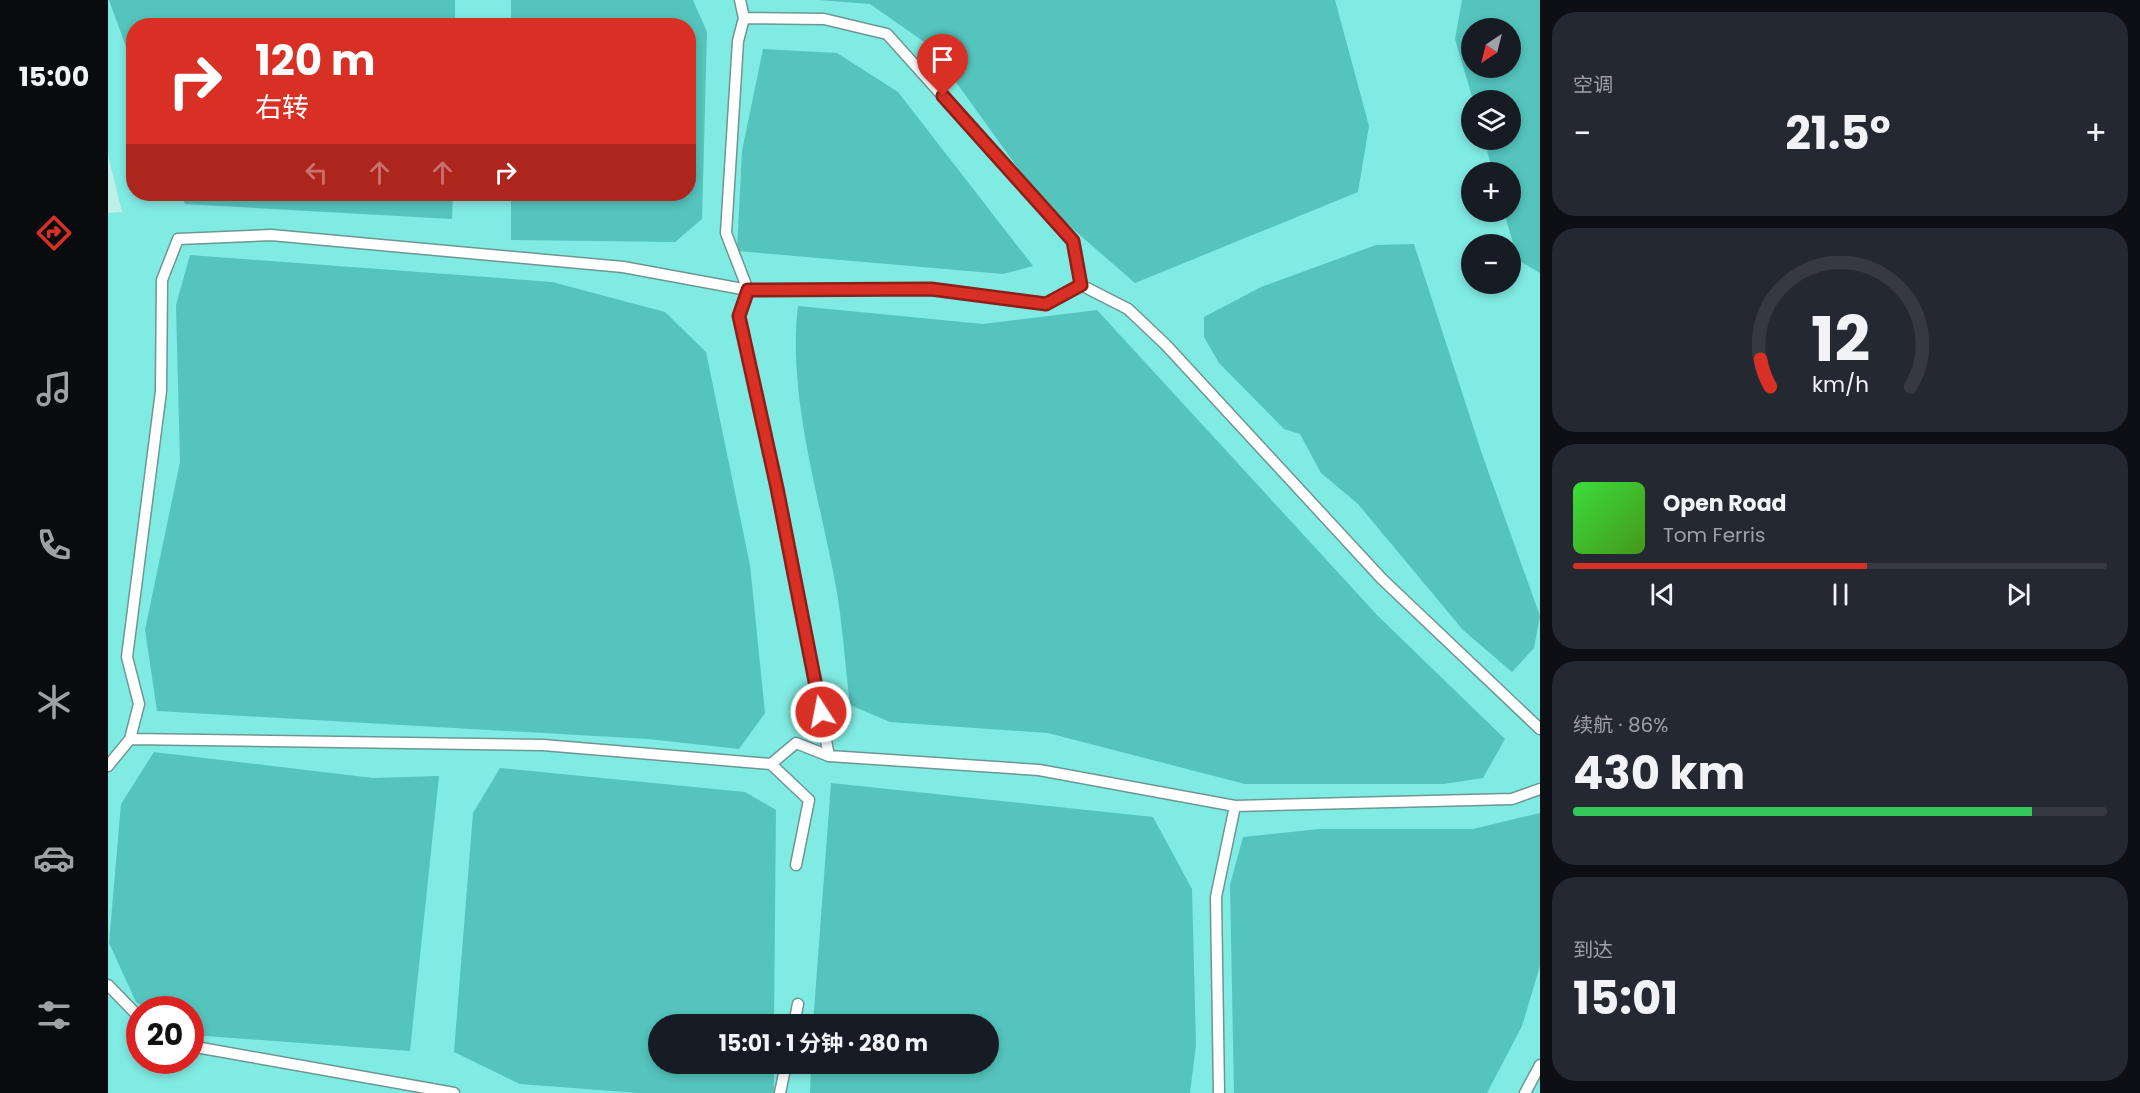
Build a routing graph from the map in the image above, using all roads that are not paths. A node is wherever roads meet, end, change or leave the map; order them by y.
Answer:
1 (740, 0) edge
2 (744, 18) junction
3 (1081, 285) junction
4 (748, 290) junction
5 (1540, 729) edge
6 (130, 739) junction
7 (829, 756) junction
8 (771, 764) junction
9 (108, 766) edge
10 (1540, 789) edge
11 (1234, 807) junction
12 (796, 866) dead end
13 (108, 986) edge
14 (126, 1004) edge
15 (798, 1004) dead end
16 (796, 1014) edge
17 (204, 1048) edge
18 (1540, 1065) edge
19 (784, 1074) edge
20 (454, 1093) edge
21 (780, 1093) edge
22 (1219, 1093) edge
23 (1525, 1093) edge

1 - 2 lane
2 - 3 lane
2 - 4 lane
3 - 4 lane
3 - 5 lane
4 - 6 lane
4 - 7 lane
6 - 8 lane
6 - 9 lane
7 - 8 lane
7 - 11 lane
8 - 12 lane
10 - 11 lane
11 - 22 lane
13 - 14 lane
15 - 16 lane
17 - 20 lane
18 - 23 lane
19 - 21 lane

